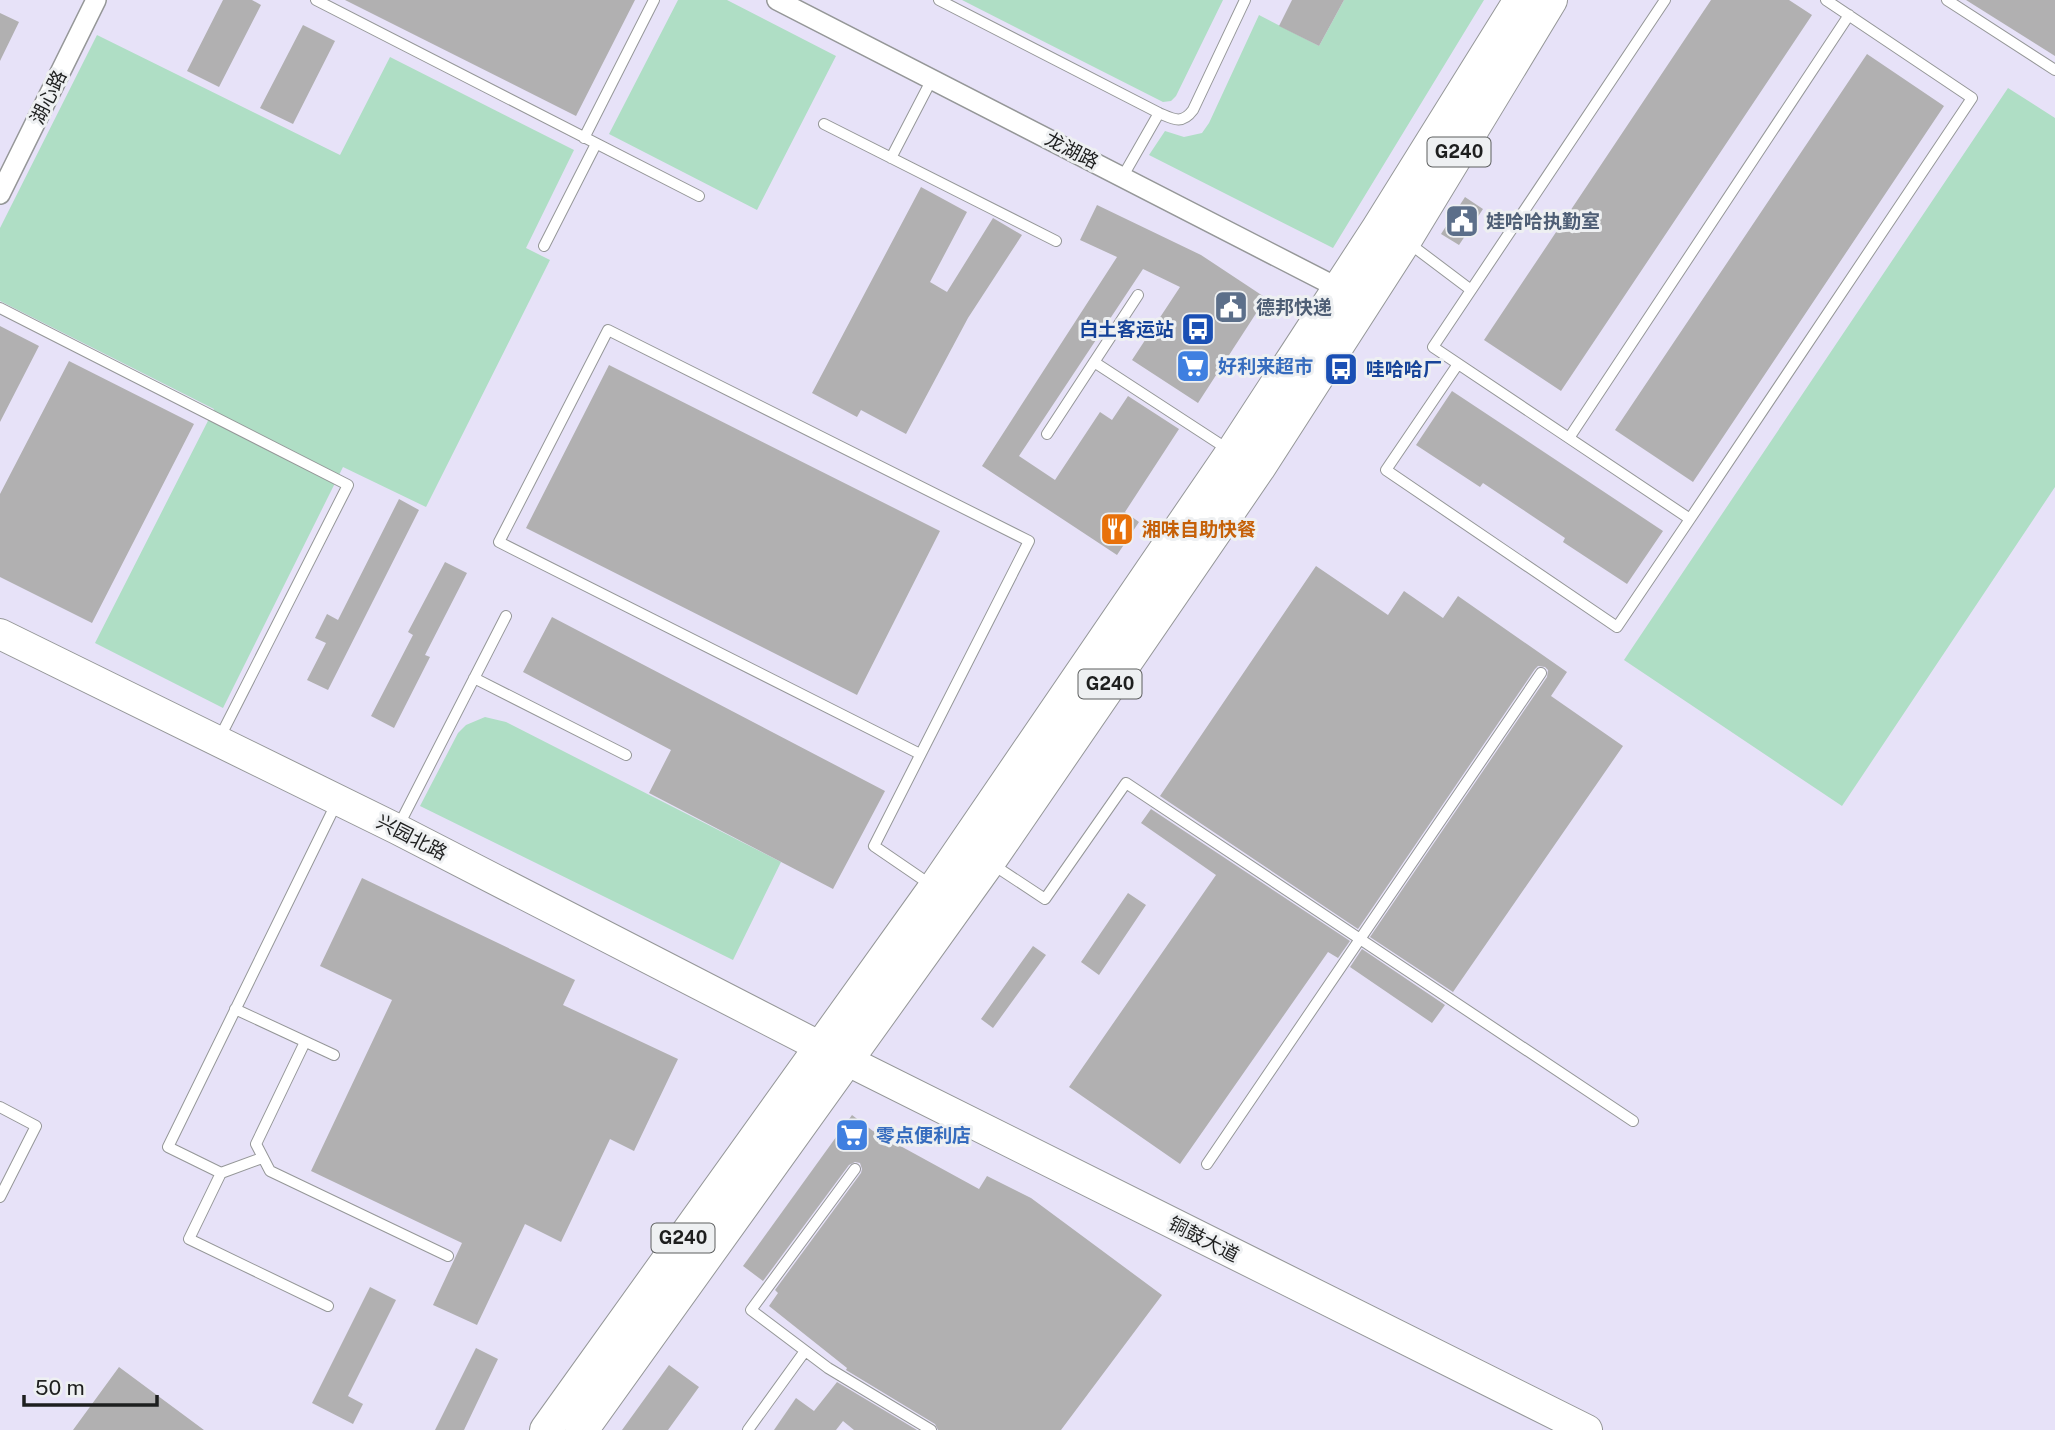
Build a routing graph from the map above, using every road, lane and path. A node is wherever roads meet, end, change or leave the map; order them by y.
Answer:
1 (96, 0) edge
2 (316, 0) edge
3 (654, 0) edge
4 (777, 0) edge
5 (939, 0) edge
6 (1245, 0) edge
7 (1520, 0) edge
8 (1551, 0) edge
9 (1665, 0) edge
10 (1826, 0) edge
11 (1947, 0) edge
12 (1849, 15) junction
13 (2055, 70) edge
14 (932, 79) junction
15 (1159, 113) junction
16 (824, 124) dead end
17 (584, 138) junction
18 (596, 144) junction
19 (891, 158) junction
20 (1123, 176) junction
21 (0, 194) edge
22 (699, 197) dead end
23 (1056, 241) dead end
24 (1405, 241) junction
25 (544, 246) dead end
26 (1471, 290) junction
27 (1138, 295) dead end
28 (1353, 296) junction
29 (0, 308) edge
30 (1094, 362) junction
31 (1458, 364) junction
32 (1047, 434) dead end
33 (1569, 438) junction
34 (1232, 452) junction
35 (1690, 519) junction
36 (506, 616) dead end
37 (0, 634) edge
38 (1541, 673) dead end
39 (474, 678) junction
40 (218, 741) junction
41 (920, 754) junction
42 (626, 755) dead end
43 (338, 800) junction
44 (397, 829) junction
45 (989, 862) junction
46 (935, 887) junction
47 (1360, 939) junction
48 (235, 1009) junction
49 (305, 1042) junction
50 (833, 1054) junction
51 (334, 1055) dead end
52 (0, 1107) edge
53 (1633, 1121) dead end
54 (262, 1158) junction
55 (1207, 1164) dead end
56 (855, 1169) dead end
57 (221, 1173) junction
58 (0, 1197) edge
59 (448, 1256) dead end
60 (328, 1306) dead end
61 (805, 1351) junction
62 (1581, 1429) edge
63 (546, 1430) edge
64 (582, 1430) edge
65 (748, 1430) edge
66 (931, 1430) edge

1 - 21 street, 湖心路
2 - 17 lane
3 - 17 lane
4 - 14 street, 龙湖路
5 - 15 lane
6 - 15 lane
7 - 28 highway, G240
8 - 24 highway, G240
9 - 26 lane
10 - 12 lane
11 - 13 lane
12 - 33 lane
12 - 35 lane
14 - 19 lane
14 - 20 street, 龙湖路
15 - 20 lane
16 - 19 lane
17 - 18 lane
18 - 22 lane
18 - 25 lane
19 - 23 lane
20 - 28 street, 龙湖路
24 - 26 lane
24 - 28 highway, G240
26 - 31 lane
27 - 30 lane
28 - 34 highway, G240
28 - 45 highway, G240
29 - 40 lane
30 - 32 lane
30 - 34 lane
31 - 33 lane
31 - 35 lane
33 - 35 lane
34 - 46 highway, G240
36 - 39 lane
37 - 40 main road, 兴园北路
38 - 47 lane
39 - 42 lane
39 - 44 lane
40 - 43 main road, 兴园北路
41 - 41 lane
41 - 46 lane
43 - 44 main road, 兴园北路
43 - 48 lane
44 - 50 main road, 兴园北路
45 - 47 lane
45 - 50 highway, G240
46 - 50 highway, G240
47 - 53 lane
47 - 55 lane
48 - 49 lane
48 - 57 lane
49 - 51 lane
49 - 54 lane
50 - 62 main road, 铜鼓大道
50 - 63 highway, G240
50 - 64 highway, G240
52 - 58 lane
54 - 57 lane
54 - 59 lane
56 - 61 lane
57 - 60 lane
61 - 65 lane
61 - 66 lane

